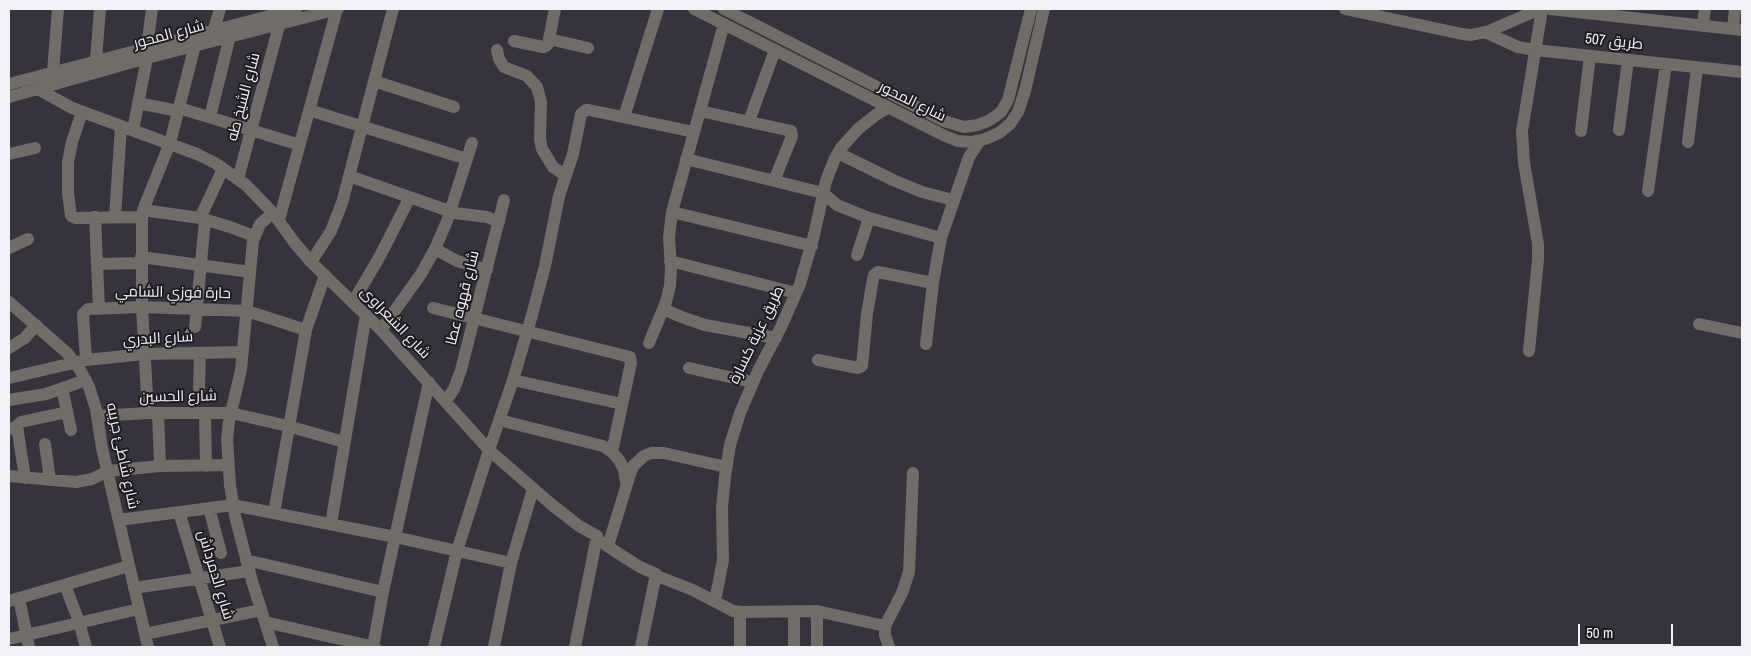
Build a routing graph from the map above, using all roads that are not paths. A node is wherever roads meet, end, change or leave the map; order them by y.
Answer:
1 (58, 9) edge
2 (100, 9) edge
3 (152, 9) edge
4 (220, 9) edge
5 (293, 9) edge
6 (337, 9) edge
7 (393, 9) edge
8 (555, 9) edge
9 (658, 9) edge
10 (694, 9) edge
11 (724, 9) edge
12 (1031, 9) edge
13 (1044, 9) edge
14 (1344, 9) edge
15 (1541, 9) edge
16 (1552, 9) edge
17 (1705, 9) edge
18 (1735, 9) edge
19 (1605, 12) edge
20 (1653, 14) edge
21 (280, 22) junction
22 (724, 24) junction
23 (1703, 26) junction
24 (214, 30) junction
25 (1737, 30) edge
26 (1485, 32) junction
27 (230, 36) junction
28 (549, 39) junction
29 (514, 41) dead end
30 (195, 45) junction
31 (588, 48) dead end
32 (497, 50) dead end
33 (775, 50) junction
34 (1535, 50) junction
35 (147, 52) junction
36 (1590, 56) junction
37 (96, 60) junction
38 (1628, 60) junction
39 (1666, 64) junction
40 (1697, 68) junction
41 (53, 72) junction
42 (1742, 72) edge
43 (374, 81) junction
44 (9, 84) edge
45 (38, 89) junction
46 (9, 97) edge
47 (138, 103) junction
48 (454, 107) dead end
49 (888, 108) junction
50 (178, 109) junction
51 (309, 110) junction
52 (700, 111) junction
53 (82, 112) junction
54 (210, 117) junction
55 (624, 117) junction
56 (749, 121) junction
57 (121, 126) junction
58 (362, 127) junction
59 (133, 130) junction
60 (252, 130) junction
61 (1619, 130) dead end
62 (1581, 131) dead end
63 (694, 132) junction
64 (978, 142) junction
65 (1688, 142) dead end
66 (170, 143) junction
67 (472, 143) dead end
68 (300, 144) junction
69 (34, 148) dead end
70 (838, 153) junction
71 (9, 154) edge
72 (467, 159) junction
73 (686, 160) junction
74 (223, 169) junction
75 (350, 176) junction
76 (566, 176) junction
77 (238, 179) junction
78 (774, 181) junction
79 (1648, 191) dead end
80 (823, 193) junction
81 (410, 197) junction
82 (504, 200) dead end
83 (953, 200) junction
84 (450, 211) junction
85 (672, 212) junction
86 (143, 214) junction
87 (276, 216) junction
88 (96, 217) junction
89 (115, 217) junction
90 (869, 218) junction
91 (203, 219) junction
92 (499, 222) junction
93 (254, 236) junction
94 (941, 238) junction
95 (28, 239) dead end
96 (812, 246) junction
97 (9, 248) edge
98 (435, 248) junction
99 (856, 256) dead end
100 (141, 260) junction
101 (670, 261) junction
102 (310, 262) junction
103 (97, 264) junction
104 (201, 265) junction
105 (487, 270) junction
106 (250, 272) junction
107 (325, 275) junction
108 (933, 283) junction
109 (796, 293) junction
110 (353, 302) junction
111 (11, 306) edge
112 (142, 307) junction
113 (433, 308) dead end
114 (99, 309) junction
115 (197, 309) junction
116 (663, 309) junction
117 (247, 311) junction
118 (366, 315) junction
119 (475, 318) junction
120 (1698, 324) dead end
121 (36, 325) junction
122 (195, 327) dead end
123 (306, 330) junction
124 (381, 330) junction
125 (528, 331) junction
126 (1742, 333) edge
127 (776, 338) junction
128 (649, 343) dead end
129 (926, 344) dead end
130 (9, 348) edge
131 (1528, 351) dead end
132 (243, 352) junction
133 (200, 353) junction
134 (145, 354) junction
135 (818, 360) dead end
136 (80, 361) junction
137 (689, 368) dead end
138 (9, 378) edge
139 (86, 380) junction
140 (513, 380) junction
141 (429, 382) junction
142 (752, 382) junction
143 (62, 388) junction
144 (199, 388) dead end
145 (40, 395) junction
146 (9, 400) edge
147 (446, 400) junction
148 (622, 404) junction
149 (67, 412) junction
150 (231, 412) junction
151 (153, 413) junction
152 (205, 413) junction
153 (97, 416) junction
154 (45, 417) junction
155 (500, 420) junction
156 (288, 426) junction
157 (13, 427) edge
158 (71, 430) dead end
159 (344, 442) junction
160 (45, 444) dead end
161 (489, 450) junction
162 (612, 452) junction
163 (228, 465) junction
164 (160, 466) junction
165 (206, 466) junction
166 (726, 467) junction
167 (108, 471) junction
168 (913, 473) dead end
169 (9, 476) edge
170 (25, 478) junction
171 (50, 480) junction
172 (626, 485) junction
173 (532, 489) junction
174 (233, 505) junction
175 (209, 508) junction
176 (179, 512) junction
177 (274, 513) junction
178 (119, 520) junction
179 (330, 524) junction
180 (597, 536) junction
181 (396, 537) junction
182 (608, 546) junction
183 (457, 551) junction
184 (221, 553) dead end
185 (510, 563) junction
186 (129, 566) junction
187 (248, 566) junction
188 (656, 574) junction
189 (199, 578) junction
190 (65, 584) junction
191 (134, 588) junction
192 (384, 592) junction
193 (14, 600) edge
194 (715, 601) junction
195 (139, 608) junction
196 (794, 611) junction
197 (740, 612) junction
198 (817, 612) junction
199 (263, 616) junction
200 (212, 620) junction
201 (79, 622) junction
202 (885, 626) junction
203 (145, 634) junction
204 (9, 639) edge
205 (28, 641) edge
206 (86, 647) edge
207 (148, 647) edge
208 (220, 647) edge
209 (274, 647) edge
210 (374, 647) edge
211 (434, 647) edge
212 (494, 647) edge
213 (575, 647) edge
214 (641, 647) edge
215 (740, 647) edge
216 (794, 647) edge
217 (816, 647) edge
218 (889, 647) edge

1 - 41 street
2 - 37 street
3 - 35 street
4 - 24 street
5 - 24 street, شارع المحور
6 - 21 street, شارع المحور
6 - 51 street
7 - 43 street
8 - 28 street
9 - 55 street
10 - 22 street, شارع المحور
11 - 12 street, شارع المحور
13 - 64 street
14 - 26 street
15 - 26 street
15 - 34 street
16 - 19 street
17 - 23 street
18 - 25 street
19 - 20 street
20 - 23 street
21 - 27 street, شارع المحور
21 - 60 street, شارع الشيخ طه
22 - 33 street, شارع المحور
22 - 52 street
23 - 25 street
24 - 35 street, شارع المحور
26 - 34 street, طريق 507
27 - 30 street, شارع المحور
27 - 54 street
28 - 29 street
28 - 31 street
30 - 35 street, شارع المحور
30 - 50 street
32 - 76 street
33 - 49 street, شارع المحور
33 - 56 street
34 - 36 street, طريق 507
34 - 131 street
35 - 37 street, شارع المحور
35 - 45 street, شارع المحور
35 - 47 street
36 - 38 street, طريق 507
36 - 62 street
37 - 41 street, شارع المحور
38 - 39 street, طريق 507
38 - 61 street
39 - 40 street, طريق 507
39 - 79 street
40 - 42 street, طريق 507
40 - 65 street
41 - 44 street, شارع المحور
43 - 48 street
43 - 58 street
45 - 46 street, شارع المحور
45 - 53 street, شارع الشعراوى
47 - 50 street
47 - 59 street
49 - 64 street, شارع المحور
49 - 70 street, طريق عزبة كسارة
50 - 54 street
50 - 66 street
51 - 58 street
51 - 68 street
52 - 56 street
52 - 63 street
53 - 57 street, شارع الشعراوى
53 - 88 street
54 - 60 street
55 - 63 street
55 - 76 street
56 - 78 street
57 - 59 street, شارع الشعراوى
57 - 89 street
58 - 72 street
58 - 75 street
59 - 66 street, شارع الشعراوى
60 - 68 street
60 - 77 street, شارع الشيخ طه
63 - 73 street
64 - 83 street
66 - 74 street, شارع الشعراوى
66 - 86 street
67 - 72 street
68 - 87 street
69 - 71 street
70 - 80 street, طريق عزبة كسارة
70 - 83 street
72 - 84 street
73 - 78 street
73 - 85 street
74 - 77 street, شارع الشعراوى
74 - 91 street
75 - 81 street
75 - 102 street
76 - 125 street
77 - 87 street, شارع الشعراوى
78 - 80 street
80 - 90 street
80 - 96 street, طريق عزبة كسارة
81 - 84 street
81 - 110 street
82 - 92 street, شارع قهوه عطا
83 - 94 street
84 - 92 street
84 - 98 street
85 - 96 street
85 - 101 street
86 - 89 street
86 - 91 street
86 - 100 street
87 - 93 street
87 - 102 street, شارع الشعراوى
88 - 89 street
88 - 103 street
90 - 94 street
90 - 99 street
91 - 93 street
91 - 104 street
92 - 105 street, شارع قهوه عطا
93 - 106 street
94 - 108 street
95 - 97 street
96 - 109 street, طريق عزبة كسارة
98 - 105 street
98 - 124 street
100 - 103 street
100 - 104 street
100 - 112 street
101 - 109 street
101 - 116 street
102 - 107 street, شارع الشعراوى
103 - 114 street
104 - 106 street
104 - 115 street
105 - 119 street, شارع قهوه عطا
106 - 117 street
107 - 110 street, شارع الشعراوى
107 - 123 street
108 - 129 street
108 - 135 street
109 - 127 street, طريق عزبة كسارة
110 - 118 street, شارع الشعراوى
111 - 121 street, شارع شاطئ جريبه
112 - 114 street, حارة فوزي الشامي
112 - 115 street, حارة فوزي الشامي
112 - 134 street
113 - 119 street
114 - 136 street
115 - 117 street, حارة فوزي الشامي
115 - 122 street
116 - 127 street
116 - 128 street
117 - 123 street, حارة فوزي الشامي
117 - 132 street
118 - 124 street, شارع الشعراوى
118 - 159 street
119 - 125 street
119 - 147 street, شارع قهوه عطا
120 - 126 street
121 - 130 street
121 - 136 street, شارع شاطئ جريبه
123 - 156 street
124 - 141 street, شارع الشعراوى
125 - 140 street
125 - 148 street
127 - 142 street, طريق عزبة كسارة
132 - 133 street, شارع البدري
132 - 150 street
133 - 134 street, شارع البدري
133 - 144 street
134 - 136 street, شارع البدري
134 - 151 street
136 - 138 street, شارع البدري
136 - 139 street, شارع شاطئ جريبه
137 - 142 street
139 - 143 street
139 - 153 street, شارع شاطئ جريبه
140 - 148 street
140 - 155 street
141 - 147 street, شارع الشعراوى
141 - 181 street
142 - 166 street, طريق عزبة كسارة
143 - 145 street
143 - 149 street
145 - 146 street
145 - 154 street
147 - 161 street, شارع الشعراوى
148 - 162 street
149 - 154 street
149 - 158 street
150 - 152 street, شارع الحسين
150 - 156 street, شارع الحسين
150 - 163 street
151 - 152 street, شارع الحسين
151 - 153 street, شارع الحسين
151 - 164 street
152 - 165 street
153 - 167 street, شارع شاطئ جريبه
154 - 157 street
155 - 161 street
155 - 162 street
156 - 159 street, شارع الحسين
156 - 177 street
157 - 170 street
159 - 179 street
160 - 171 street
161 - 173 street, شارع الشعراوى
161 - 183 street
162 - 172 street
163 - 165 street
163 - 174 street
164 - 165 street
164 - 167 street
166 - 172 street
166 - 194 street, طريق عزبة كسارة
167 - 171 street
167 - 178 street, شارع شاطئ جريبه
168 - 202 street
169 - 170 street
170 - 171 street
172 - 182 street
173 - 180 street, شارع الشعراوى
173 - 185 street
174 - 175 street
174 - 177 street
174 - 187 street
175 - 176 street
175 - 184 street
176 - 178 street
176 - 189 street, شارع الدمرداش
177 - 179 street
178 - 186 street, شارع شاطئ جريبه
179 - 181 street
180 - 182 street, شارع الشعراوى
180 - 213 street
181 - 183 street
181 - 192 street
182 - 188 street, شارع الشعراوى
183 - 185 street
183 - 211 street
185 - 212 street
186 - 190 street
186 - 191 street, شارع شاطئ جريبه
187 - 189 street
187 - 192 street
187 - 199 street
188 - 194 street, شارع الشعراوى
188 - 214 street
189 - 191 street
189 - 200 street, شارع الدمرداش
190 - 193 street
190 - 201 street
191 - 195 street, شارع شاطئ جريبه
192 - 210 street
193 - 205 street
194 - 197 street, شارع الشعراوى
195 - 201 street
195 - 203 street, شارع شاطئ جريبه
196 - 197 street
196 - 198 street
196 - 216 street
197 - 215 street
198 - 202 street
198 - 217 street
199 - 200 street
199 - 209 street
199 - 210 street
200 - 203 street
200 - 208 street, شارع الدمرداش
201 - 205 street
201 - 206 street
202 - 218 street
203 - 207 street, شارع شاطئ جريبه
204 - 205 street

